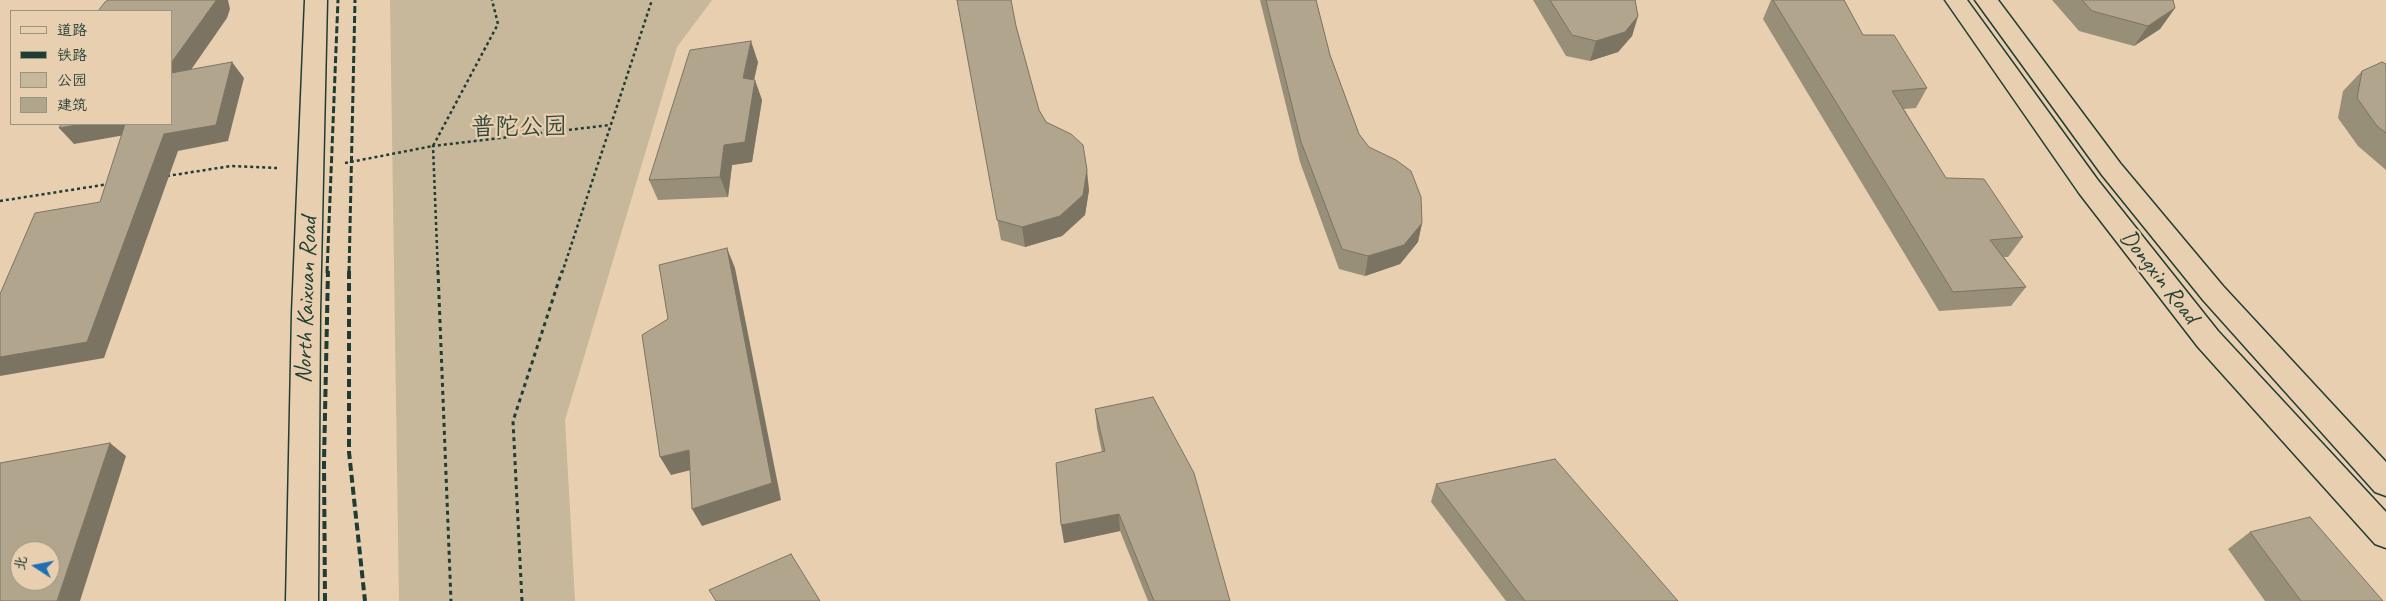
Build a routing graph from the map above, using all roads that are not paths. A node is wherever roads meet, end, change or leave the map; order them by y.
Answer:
1 (316, 0) edge
2 (1956, 0) edge
3 (1986, 0) edge
4 (2386, 482) edge
5 (2386, 534) edge
6 (302, 601) edge

1 - 6 street, North Kaixuan Road
2 - 5 street, Dongxin Road
3 - 4 street, Dongxin Road

